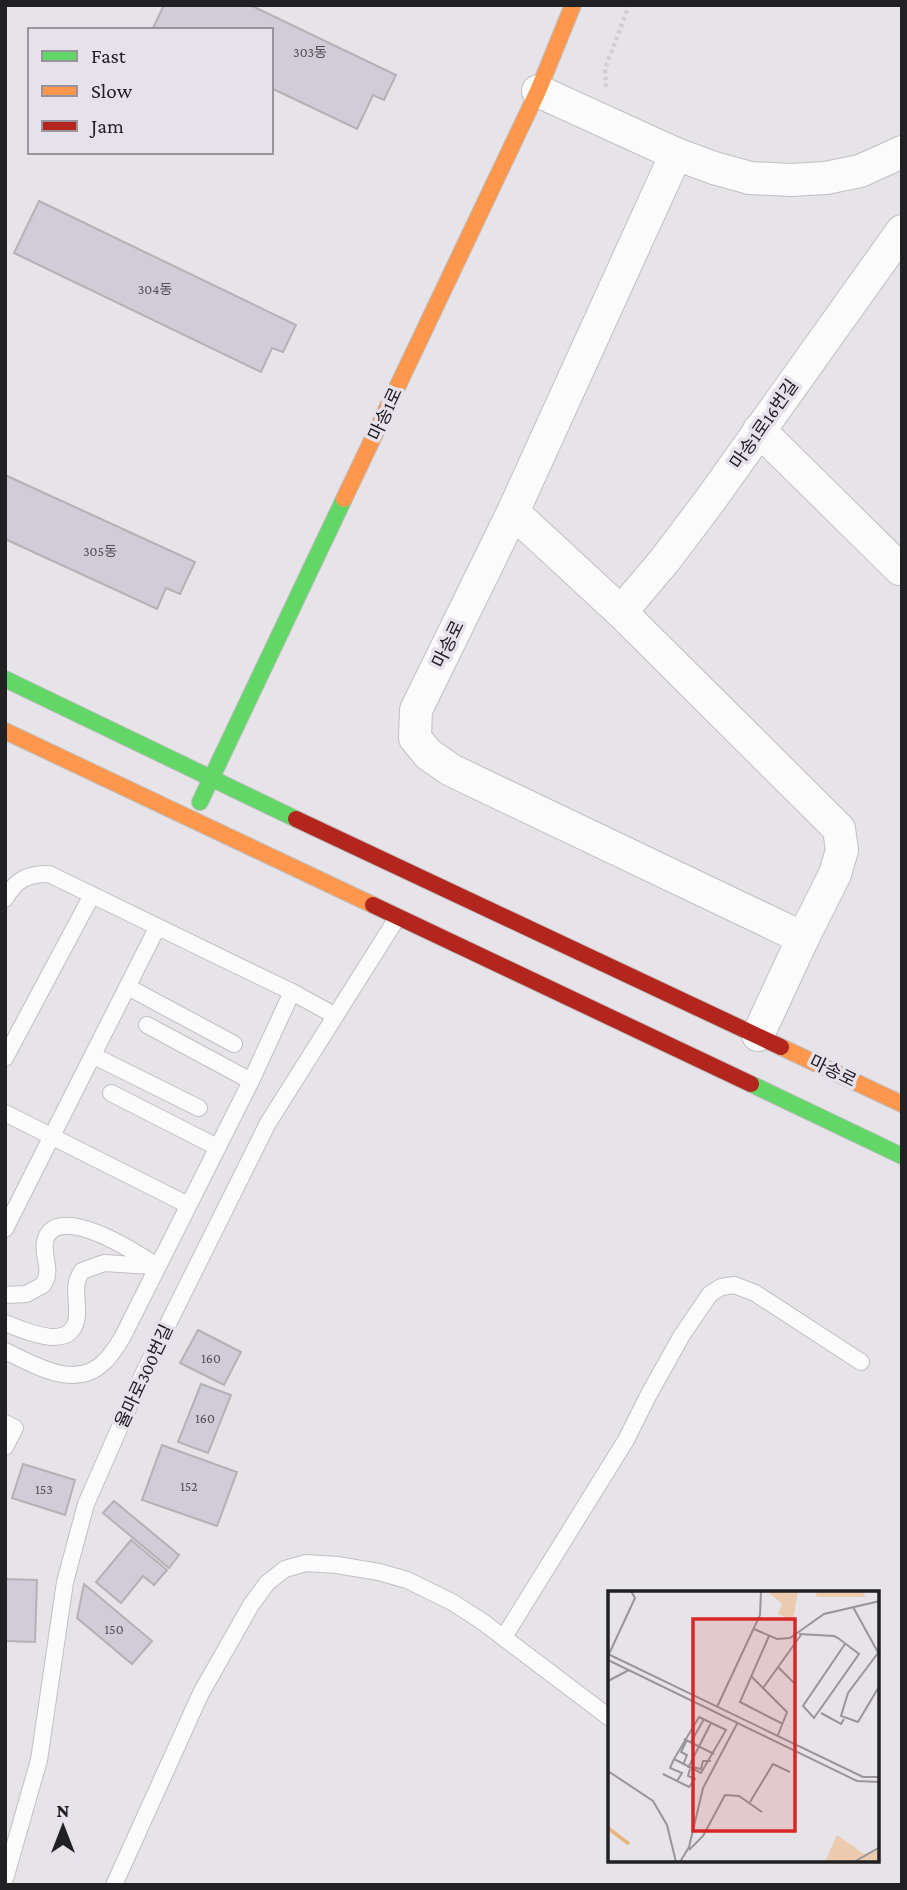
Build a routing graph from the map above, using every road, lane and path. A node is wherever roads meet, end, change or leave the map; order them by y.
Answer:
1 (573, 5) edge
2 (629, 5) edge
3 (538, 91) junction
4 (609, 96) dead end
5 (902, 152) edge
6 (676, 154) junction
7 (902, 231) edge
8 (759, 430) junction
9 (513, 513) junction
10 (900, 569) edge
11 (621, 612) junction
12 (5, 680) edge
13 (5, 731) edge
14 (212, 779) junction
15 (192, 820) junction
16 (92, 895) junction
17 (5, 899) edge
18 (397, 918) junction
19 (157, 928) junction
20 (803, 938) junction
21 (128, 987) junction
22 (292, 992) junction
23 (334, 1015) junction
24 (147, 1025) dead end
25 (758, 1035) junction
26 (234, 1044) dead end
27 (94, 1056) junction
28 (5, 1058) edge
29 (251, 1081) junction
30 (111, 1093) dead end
31 (902, 1104) edge
32 (199, 1108) dead end
33 (5, 1113) edge
34 (52, 1136) junction
35 (217, 1147) junction
36 (902, 1156) edge
37 (188, 1205) junction
38 (5, 1229) edge
39 (157, 1266) junction
40 (5, 1295) edge
41 (5, 1323) edge
42 (5, 1351) edge
43 (861, 1362) dead end
44 (5, 1423) edge
45 (5, 1447) edge
46 (503, 1636) junction
47 (608, 1716) edge
48 (5, 1879) edge
49 (114, 1885) edge

1 - 3 street, 마송1로
2 - 4 path
3 - 6 street
3 - 14 street, 마송1로
5 - 6 street
6 - 9 street, 마송로
7 - 8 street, 마송1로16번길
8 - 10 street
8 - 11 street, 마송1로16번길
9 - 11 street
9 - 20 street, 마송로
11 - 20 street
12 - 14 street, 마송로
13 - 15 street
14 - 15 street, 마송1로
14 - 25 street, 마송로
15 - 18 street
16 - 17 lane
16 - 19 lane
16 - 28 lane
18 - 23 lane, 율마로300번길
18 - 36 street
19 - 21 lane
19 - 22 lane
20 - 25 street
21 - 26 lane
21 - 27 lane
22 - 23 lane
22 - 29 lane
23 - 48 lane, 율마로300번길
24 - 29 lane
25 - 31 street, 마송로
27 - 32 lane
27 - 34 lane
29 - 35 lane
30 - 35 lane
33 - 34 lane
34 - 37 lane
34 - 38 lane
35 - 37 lane
37 - 39 lane
39 - 40 lane
39 - 41 lane
39 - 42 lane
43 - 46 lane
44 - 45 lane
46 - 47 lane
46 - 49 lane

